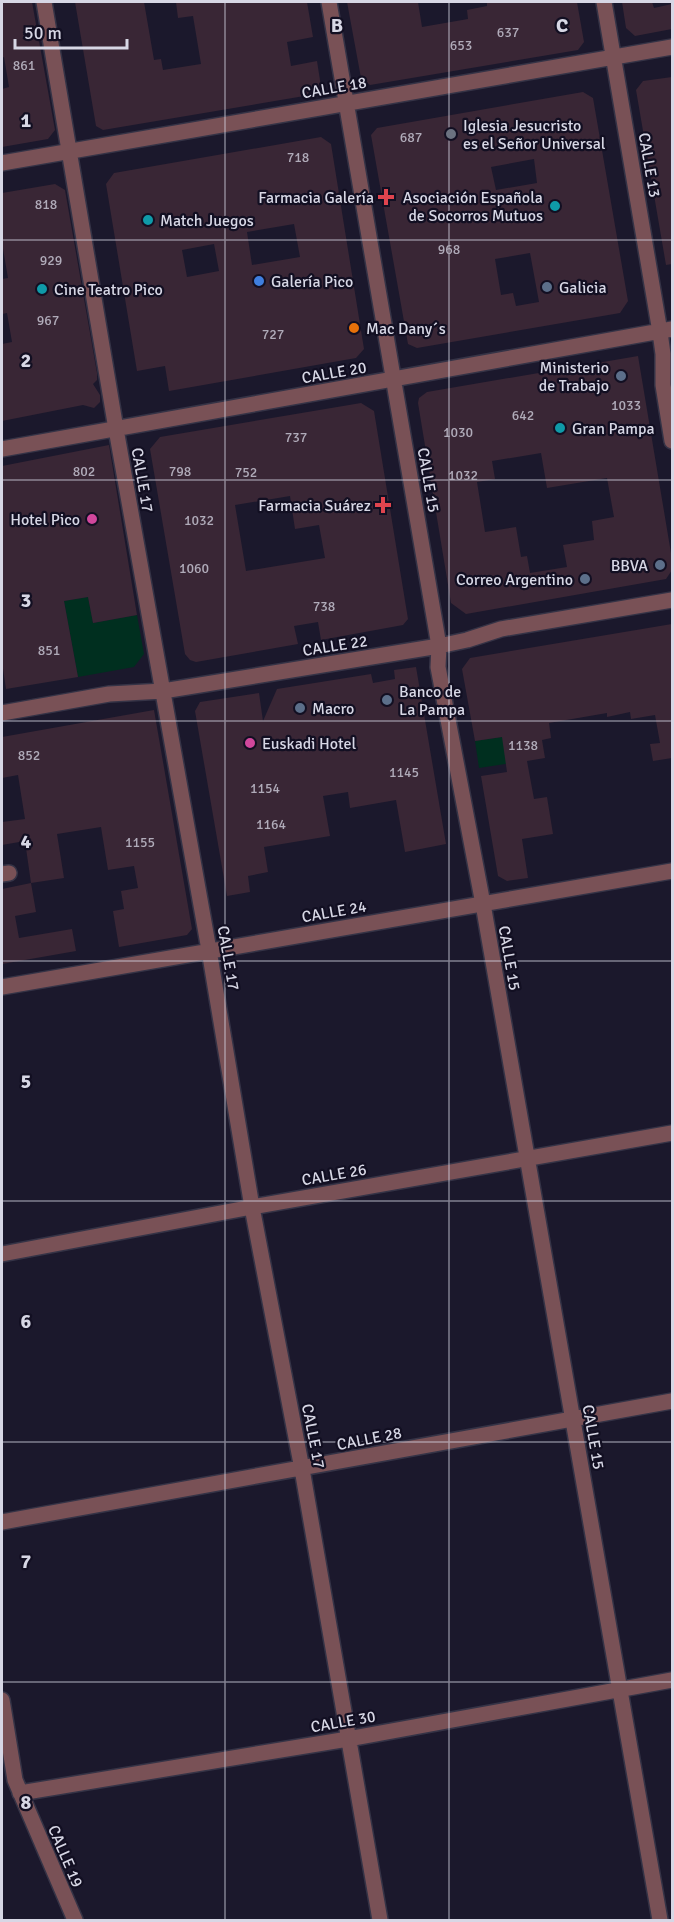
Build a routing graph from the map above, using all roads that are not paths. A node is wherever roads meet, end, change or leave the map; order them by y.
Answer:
1 (44, 2) edge
2 (329, 2) edge
3 (604, 2) edge
4 (672, 47) edge
5 (613, 57) junction
6 (347, 103) junction
7 (70, 151) junction
8 (2, 163) edge
9 (666, 331) edge
10 (394, 380) junction
11 (116, 429) junction
12 (672, 441) edge
13 (2, 449) edge
14 (672, 600) edge
15 (439, 646) junction
16 (163, 691) junction
17 (2, 713) edge
18 (672, 871) edge
19 (483, 904) junction
20 (210, 950) junction
21 (2, 987) edge
22 (672, 1133) edge
23 (527, 1158) junction
24 (252, 1207) junction
25 (2, 1254) edge
26 (672, 1401) edge
27 (573, 1418) junction
28 (302, 1469) junction
29 (2, 1522) edge
30 (672, 1680) edge
31 (620, 1689) junction
32 (2, 1700) edge
33 (348, 1739) junction
34 (20, 1794) junction
35 (75, 1920) edge
36 (380, 1920) edge
37 (660, 1920) edge

1 - 7 street, CALLE 17
2 - 6 street, CALLE 15
3 - 5 street, CALLE 13
4 - 5 street, CALLE 18
5 - 6 street, CALLE 18
5 - 9 street, CALLE 13
6 - 7 street, CALLE 18
6 - 10 street, CALLE 15
7 - 8 street, CALLE 18
7 - 11 street, CALLE 17
9 - 10 street, CALLE 20
9 - 12 street, CALLE 13
10 - 11 street, CALLE 20
10 - 15 street, CALLE 15
11 - 13 street, CALLE 20
11 - 16 street, CALLE 17
14 - 15 street, CALLE 22
15 - 16 street, CALLE 22
15 - 19 street, CALLE 15
16 - 17 street, CALLE 22
16 - 20 street, CALLE 17
18 - 19 street, CALLE 24
19 - 20 street, CALLE 24
19 - 23 street, CALLE 15
20 - 21 street, CALLE 24
20 - 24 street, CALLE 17
22 - 23 street, CALLE 26
23 - 24 street, CALLE 26
23 - 27 street, CALLE 15
24 - 25 street, CALLE 26
24 - 28 street, CALLE 17
26 - 27 street, CALLE 28
27 - 28 street, CALLE 28
27 - 31 street, CALLE 15
28 - 29 street, CALLE 28
28 - 33 street, CALLE 17
30 - 31 street, CALLE 30
31 - 33 street, CALLE 30
31 - 37 street, CALLE 15
32 - 34 street, CALLE 19
33 - 34 street, CALLE 30
33 - 36 street, CALLE 17
34 - 35 street, CALLE 19

